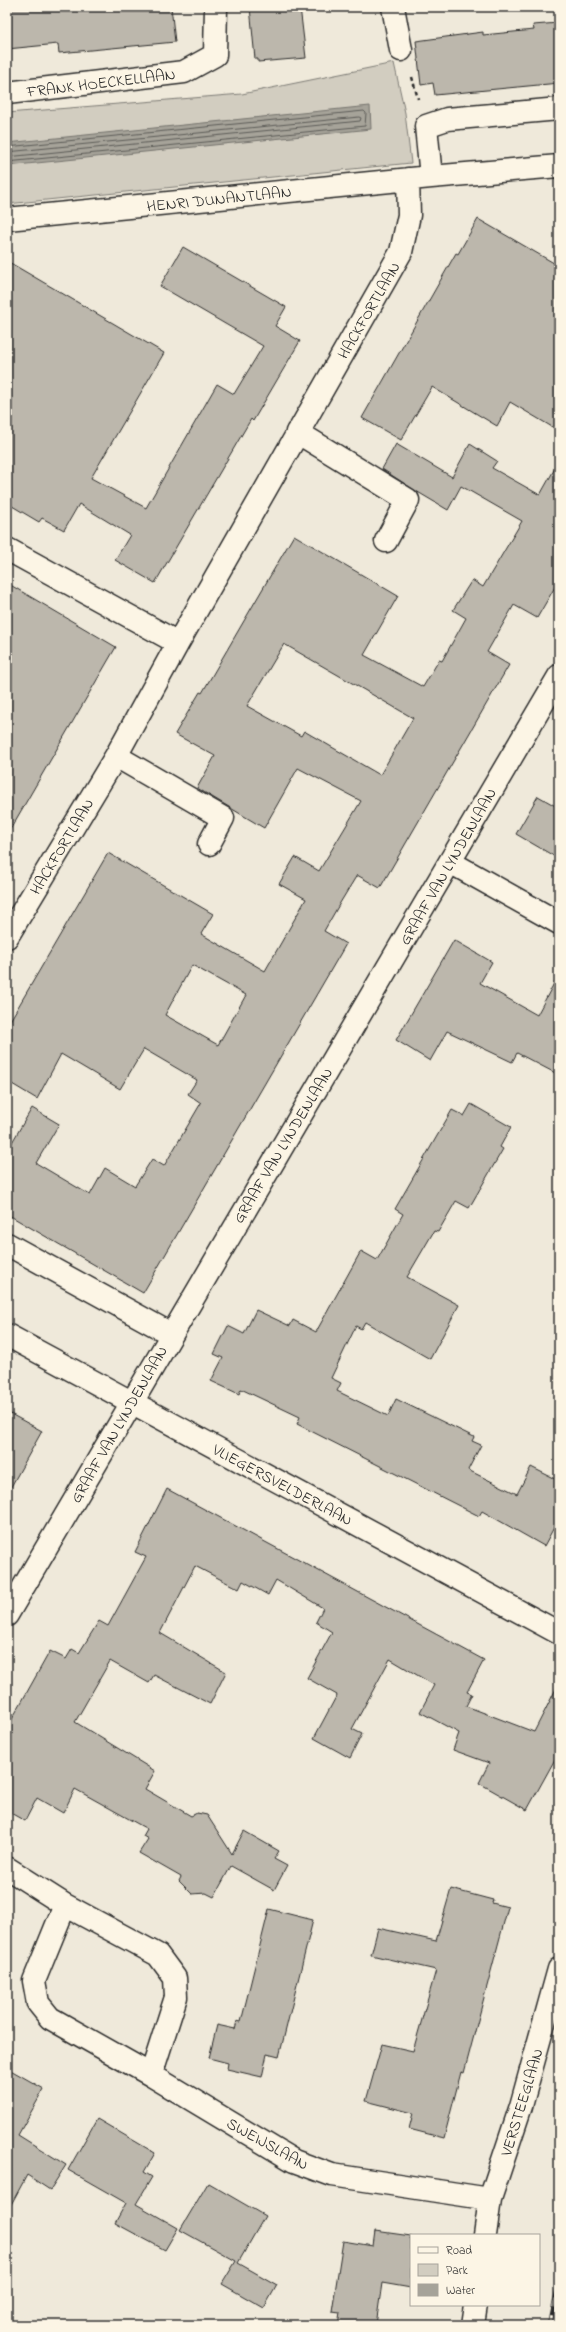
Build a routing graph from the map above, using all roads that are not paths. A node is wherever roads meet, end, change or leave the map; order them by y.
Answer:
1 (216, 7) edge
2 (393, 7) edge
3 (401, 50) road end
4 (7, 93) edge
5 (559, 109) edge
6 (559, 166) edge
7 (431, 177) junction
8 (408, 179) junction
9 (7, 219) edge
10 (297, 432) junction
11 (386, 541) dead end
12 (7, 549) edge
13 (178, 643) junction
14 (559, 676) edge
15 (116, 756) junction
16 (209, 844) dead end
17 (450, 862) junction
18 (559, 923) edge
19 (7, 937) edge
20 (7, 1244) edge
21 (171, 1334) junction
22 (7, 1335) edge
23 (131, 1402) junction
24 (7, 1615) edge
25 (559, 1633) edge
26 (7, 1868) edge
27 (64, 1905) junction
28 (559, 1969) edge
29 (151, 2075) junction
30 (490, 2200) junction
31 (485, 2234) edge
32 (476, 2306) edge
33 (473, 2325) edge

1 - 4 street, FRANK HOECKELLAAN
2 - 3 street
5 - 7 street
6 - 7 street, HENRI DUNANTLAAN
7 - 8 street, HENRI DUNANTLAAN
8 - 9 street, HENRI DUNANTLAAN
8 - 10 street, HACKFORTLAAN
10 - 11 street
10 - 13 street, HACKFORTLAAN
12 - 13 street
13 - 15 street, HACKFORTLAAN
14 - 17 street, GRAAF VAN LYNDENLAAN
15 - 16 street
15 - 19 street, HACKFORTLAAN
17 - 18 street
17 - 21 street, GRAAF VAN LYNDENLAAN
20 - 21 street
21 - 23 street, GRAAF VAN LYNDENLAAN
22 - 23 street, VLIEGERSVELDERLAAN
23 - 24 street, GRAAF VAN LYNDENLAAN
23 - 25 street, VLIEGERSVELDERLAAN
26 - 27 street
27 - 29 street
27 - 29 street, SWEIJSLAAN
28 - 30 street, VERSTEEGLAAN
29 - 30 street, SWEIJSLAAN
30 - 31 street, VERSTEEGLAAN
32 - 33 street

